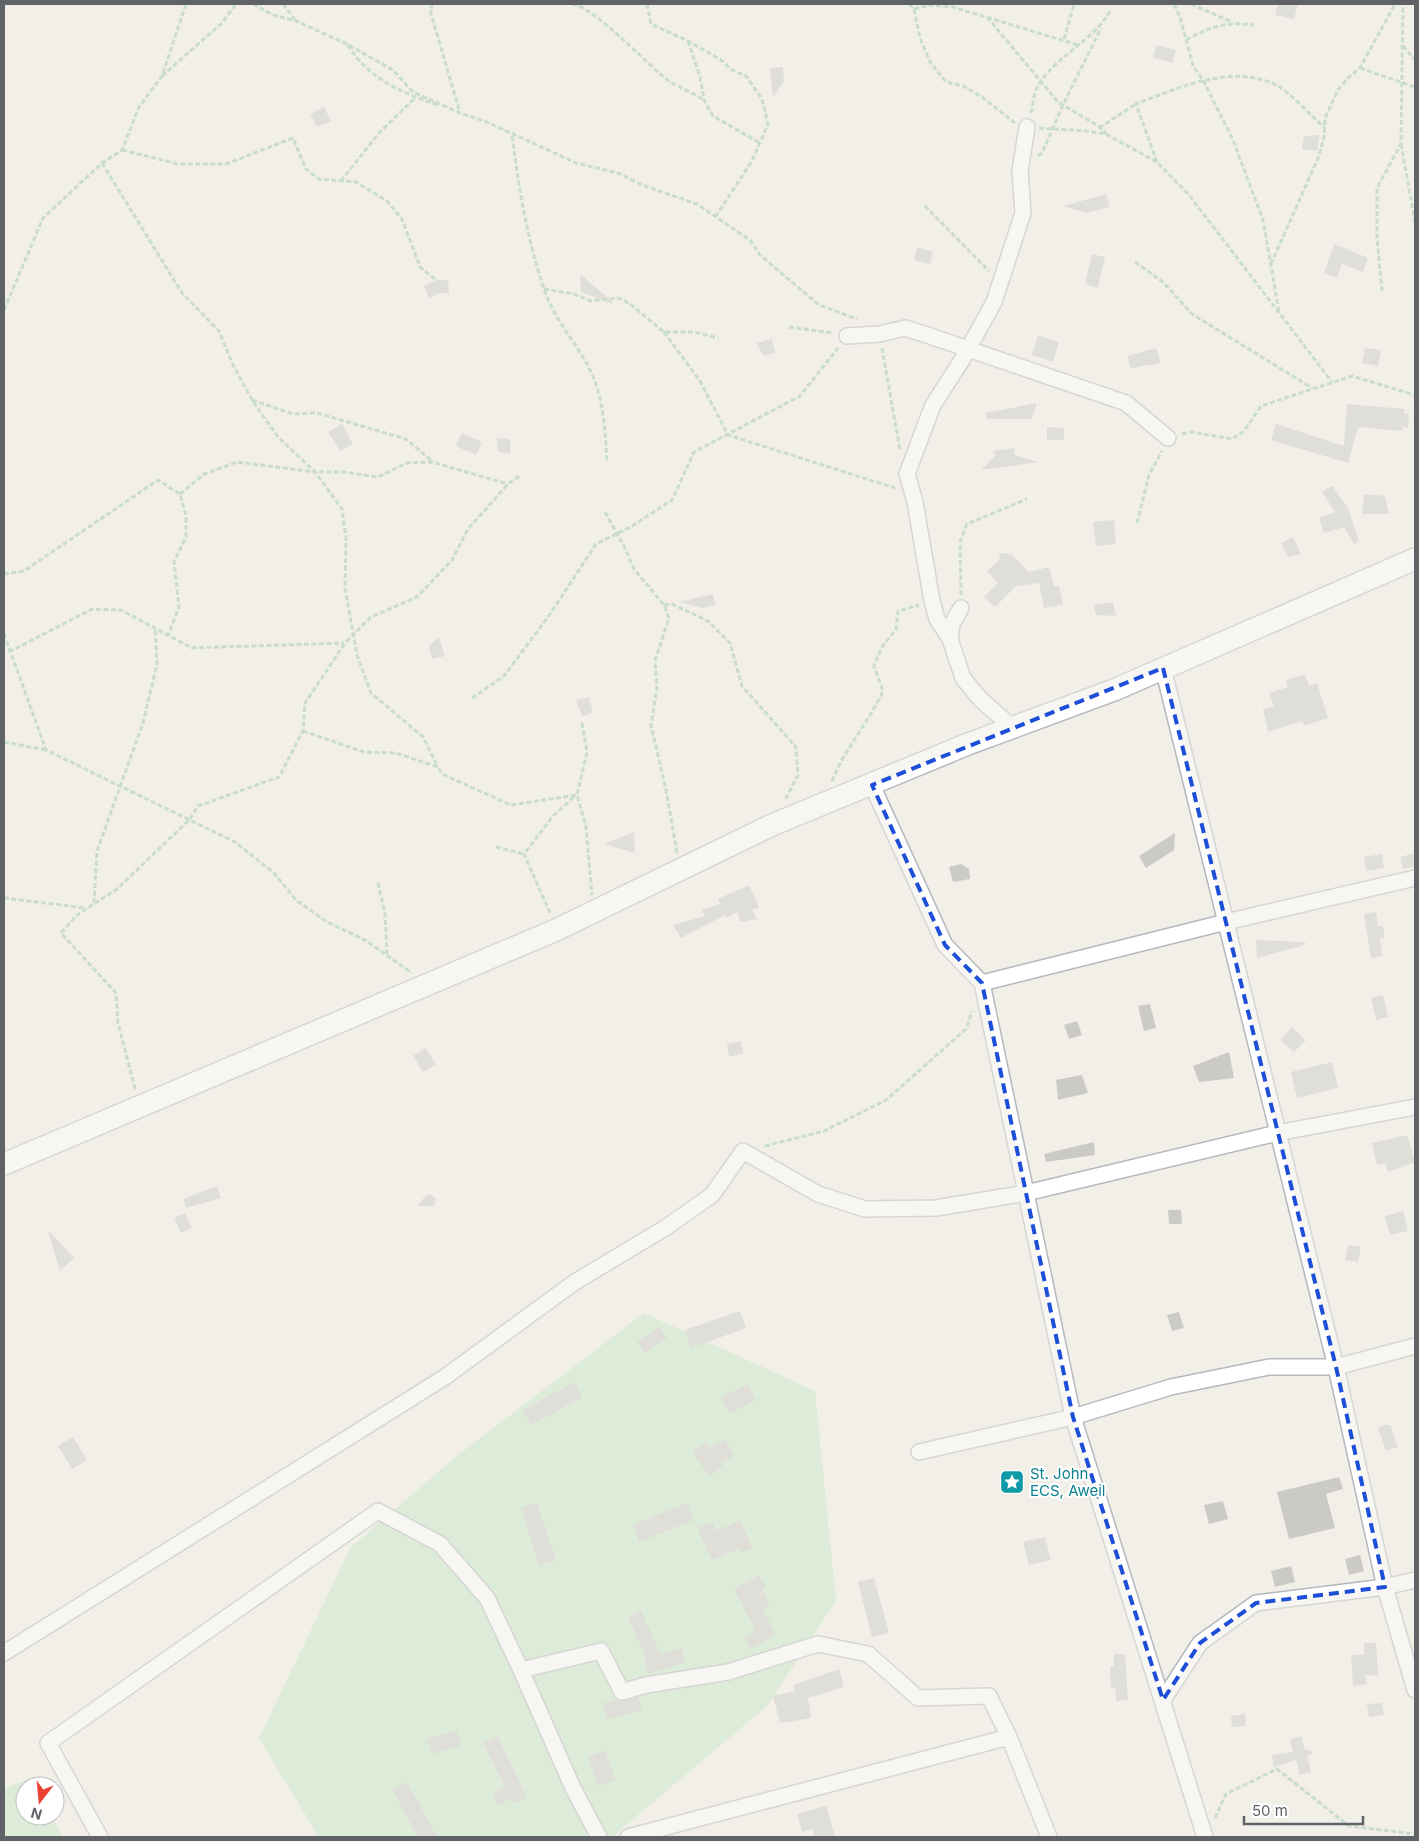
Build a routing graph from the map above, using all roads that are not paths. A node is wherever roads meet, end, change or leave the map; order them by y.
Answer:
1 (1027, 130) road end
2 (847, 336) road end
3 (967, 348) junction
4 (1168, 438) road end
5 (1415, 559) edge
6 (961, 608) road end
7 (950, 639) junction
8 (1163, 668) junction
9 (1013, 728) junction
10 (872, 785) junction
11 (1415, 878) edge
12 (1226, 922) junction
13 (982, 983) junction
14 (1415, 1107) edge
15 (1277, 1133) junction
16 (4, 1164) edge
17 (1026, 1194) junction
18 (1415, 1346) edge
19 (1336, 1368) junction
20 (1073, 1417) junction
21 (919, 1452) dead end
22 (1415, 1580) edge
23 (1385, 1587) junction
24 (4, 1654) edge
25 (521, 1670) junction
26 (1415, 1690) edge
27 (1163, 1700) junction
28 (1009, 1737) junction
29 (100, 1837) edge
30 (599, 1837) edge
31 (628, 1837) edge
32 (1049, 1837) edge
33 (1205, 1837) edge

1 - 3 street
2 - 3 street
3 - 4 street
3 - 7 street
5 - 8 street
6 - 7 street
7 - 9 street
8 - 9 street
8 - 12 street
9 - 10 street
10 - 13 street
10 - 16 street
11 - 12 street
12 - 13 street
12 - 15 street
13 - 17 street
14 - 15 street
15 - 17 street
15 - 19 street
17 - 20 street
17 - 24 street
18 - 19 street
19 - 20 street
19 - 23 street
20 - 21 street
20 - 27 street
22 - 23 street
23 - 26 street
23 - 27 street
25 - 28 street
25 - 29 street
25 - 30 street
27 - 33 street
28 - 31 street
28 - 32 street

